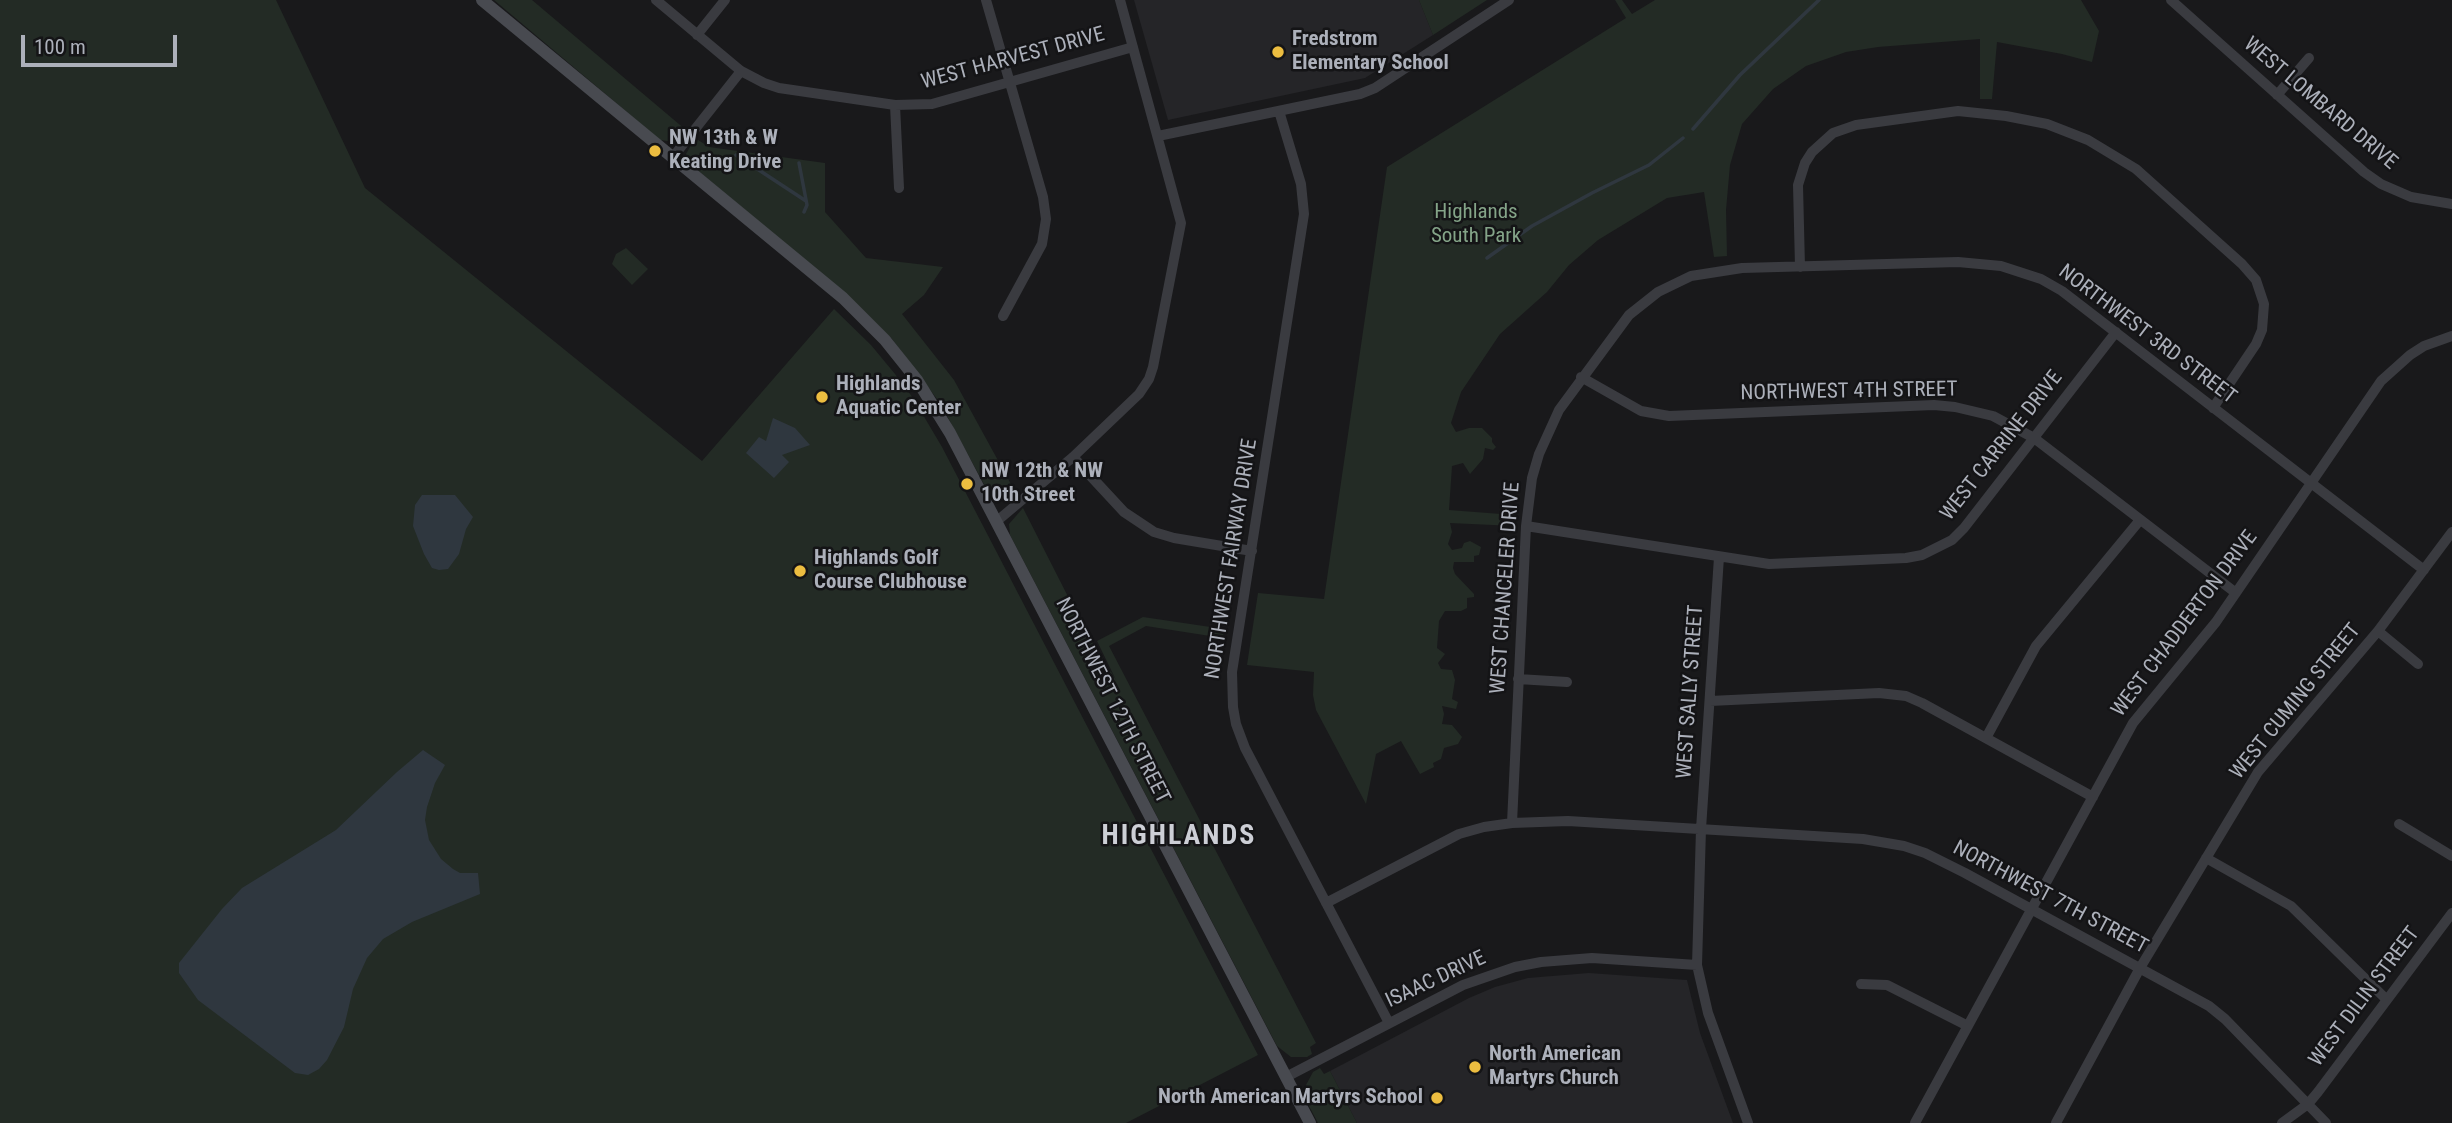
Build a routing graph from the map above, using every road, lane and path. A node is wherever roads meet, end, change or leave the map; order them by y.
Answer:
1 (482, 0) edge
2 (656, 0) edge
3 (725, 0) edge
4 (986, 0) edge
5 (1120, 0) edge
6 (1509, 0) edge
7 (2177, 2) edge
8 (696, 35) junction
9 (1133, 47) junction
10 (2309, 58) dead end
11 (741, 71) junction
12 (1009, 81) junction
13 (2277, 95) junction
14 (895, 105) junction
15 (1279, 111) junction
16 (1158, 136) junction
17 (673, 157) junction
18 (899, 188) dead end
19 (2452, 204) edge
20 (1800, 267) junction
21 (1003, 316) dead end
22 (2116, 332) junction
23 (2452, 337) edge
24 (1581, 377) junction
25 (2213, 408) junction
26 (2034, 438) junction
27 (1073, 457) junction
28 (2311, 484) junction
29 (2140, 520) junction
30 (997, 521) junction
31 (1527, 526) junction
32 (2452, 532) edge
33 (1252, 551) junction
34 (1719, 557) junction
35 (2424, 570) junction
36 (2236, 593) junction
37 (2378, 631) junction
38 (2418, 664) dead end
39 (1518, 679) junction
40 (1567, 682) dead end
41 (1710, 701) junction
42 (1986, 738) junction
43 (2092, 797) junction
44 (1512, 823) junction
45 (2399, 824) dead end
46 (1701, 829) junction
47 (2452, 856) edge
48 (2206, 858) junction
49 (1326, 903) junction
50 (2032, 909) junction
51 (2452, 913) edge
52 (1697, 965) junction
53 (2140, 968) junction
54 (1861, 984) dead end
55 (2386, 999) junction
56 (1389, 1023) junction
57 (1968, 1026) junction
58 (1286, 1077) junction
59 (2308, 1104) junction
60 (1310, 1123) edge
61 (1748, 1123) edge
62 (1915, 1123) edge
63 (2056, 1123) edge
64 (2282, 1123) edge
65 (2326, 1123) edge

1 - 17 main road, NORTHWEST 12TH STREET
2 - 8 street
3 - 8 street
4 - 12 street
5 - 9 street
6 - 15 street
7 - 13 street, WEST LOMBARD DRIVE
8 - 11 street
9 - 12 street, WEST HARVEST DRIVE
9 - 16 street
10 - 13 street
11 - 14 street, WEST HARVEST DRIVE
11 - 17 street
12 - 14 street, WEST HARVEST DRIVE
12 - 21 street
13 - 19 street, WEST LOMBARD DRIVE
14 - 18 street
15 - 16 street
15 - 33 street, NORTHWEST FAIRWAY DRIVE
16 - 27 street
17 - 30 main road, NORTHWEST 12TH STREET
20 - 22 street, NORTHWEST 3RD STREET
20 - 24 street, WEST CHANCELER DRIVE
20 - 25 street
22 - 25 street, NORTHWEST 3RD STREET
22 - 26 street, WEST CARRINE DRIVE
23 - 28 street, WEST CHADDERTON DRIVE
24 - 26 street, NORTHWEST 4TH STREET
24 - 31 street, WEST CHANCELER DRIVE
25 - 28 street, NORTHWEST 3RD STREET
26 - 29 street, NORTHWEST 4TH STREET
26 - 34 street, WEST CARRINE DRIVE
27 - 30 street
27 - 33 street
28 - 35 street, NORTHWEST 3RD STREET
28 - 36 street, WEST CHADDERTON DRIVE
29 - 36 street, NORTHWEST 4TH STREET
29 - 42 street
30 - 58 main road, NORTHWEST 12TH STREET
31 - 34 street, WEST CARRINE DRIVE
31 - 39 street, WEST CHANCELER DRIVE
32 - 35 street, WEST CUMING STREET
33 - 49 street, NORTHWEST FAIRWAY DRIVE
34 - 41 street, WEST SALLY STREET
35 - 37 street, WEST CUMING STREET
36 - 43 street, WEST CHADDERTON DRIVE
37 - 38 street
37 - 48 street, WEST CUMING STREET
39 - 40 street
39 - 44 street, WEST CHANCELER DRIVE
41 - 42 street
41 - 46 street, WEST SALLY STREET
42 - 43 street
43 - 50 street, WEST CHADDERTON DRIVE
44 - 46 street, NORTHWEST 7TH STREET
44 - 49 street, NORTHWEST 7TH STREET
45 - 47 street
46 - 50 street, NORTHWEST 7TH STREET
46 - 52 street, WEST SALLY STREET
48 - 53 street, WEST CUMING STREET
48 - 55 street
49 - 56 street, NORTHWEST FAIRWAY DRIVE
50 - 53 street, NORTHWEST 7TH STREET
50 - 57 street, WEST CHADDERTON DRIVE
51 - 55 street, WEST DILIN STREET
52 - 56 street, ISAAC DRIVE
52 - 61 street, WEST SALLY STREET
53 - 59 street, NORTHWEST 7TH STREET
53 - 63 street, WEST CUMING STREET
54 - 57 street
55 - 59 street, WEST DILIN STREET
56 - 58 street, ISAAC DRIVE
57 - 62 street, WEST CHADDERTON DRIVE
58 - 60 main road, NORTHWEST 12TH STREET
59 - 64 street, WEST DILIN STREET
59 - 65 street, NORTHWEST 7TH STREET

